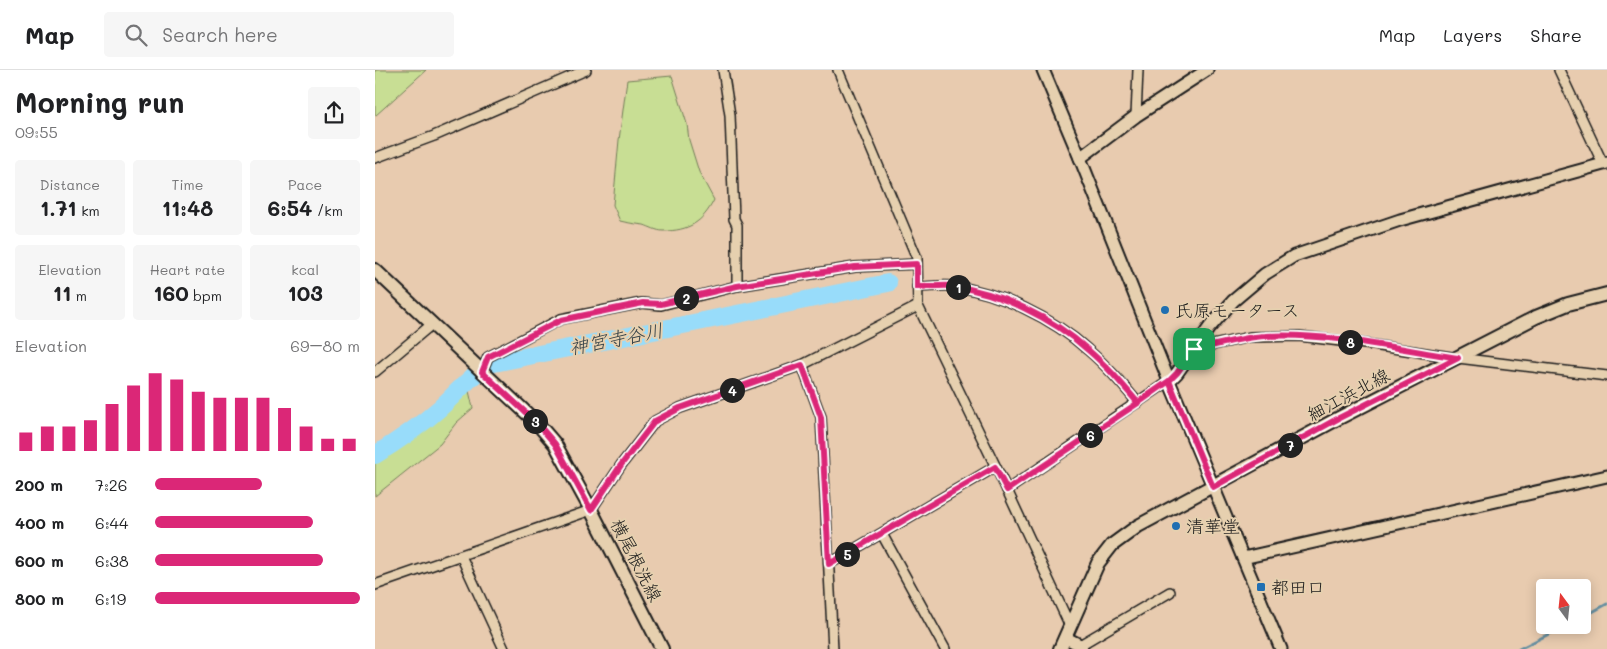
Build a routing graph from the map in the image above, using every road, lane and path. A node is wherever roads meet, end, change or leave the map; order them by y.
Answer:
1 (586, 70) edge
2 (723, 70) edge
3 (838, 70) edge
4 (1043, 70) edge
5 (1138, 70) edge
6 (1207, 70) edge
7 (1559, 70) edge
8 (1136, 116) junction
9 (375, 158) edge
10 (1080, 158) junction
11 (1605, 163) edge
12 (917, 264) junction
13 (375, 270) edge
14 (737, 286) junction
15 (917, 287) junction
16 (1607, 294) edge
17 (918, 306) junction
18 (431, 325) junction
19 (1194, 349) junction
20 (1458, 358) junction
21 (802, 365) junction
22 (375, 372) edge
23 (482, 372) junction
24 (1607, 376) edge
25 (1169, 381) junction
26 (1138, 403) junction
27 (995, 467) junction
28 (1607, 476) edge
29 (1213, 487) junction
30 (1007, 490) junction
31 (591, 510) junction
32 (882, 534) junction
33 (461, 556) junction
34 (1243, 558) junction
35 (829, 564) junction
36 (375, 585) edge
37 (1170, 592) dead end
38 (1065, 638) edge
39 (1081, 647) edge
40 (504, 649) edge
41 (663, 649) edge
42 (833, 649) edge
43 (945, 649) edge
44 (1281, 649) edge

1 - 9 street
2 - 14 street
3 - 12 street
4 - 10 street
5 - 8 street
6 - 8 street
7 - 11 street
8 - 10 street
10 - 25 street
11 - 19 street
12 - 14 street
12 - 15 street
13 - 18 main road, 横尾根洗線
14 - 23 street
15 - 17 street
15 - 26 street
16 - 20 main road, 細江浜北線
17 - 21 street
17 - 27 street
18 - 22 street
18 - 23 main road, 横尾根洗線
19 - 20 street
19 - 25 street
20 - 24 street
20 - 29 main road, 細江浜北線
21 - 31 street
21 - 35 street
23 - 31 main road, 横尾根洗線
25 - 26 street
25 - 29 street
26 - 30 street
27 - 30 street
27 - 32 street
28 - 34 street
29 - 34 street
29 - 38 main road, 細江浜北線
30 - 38 street
31 - 33 street
31 - 41 main road, 横尾根洗線
32 - 35 street
32 - 43 street
33 - 36 street
33 - 40 street
34 - 44 street
35 - 42 street
37 - 39 street
38 - 39 street

